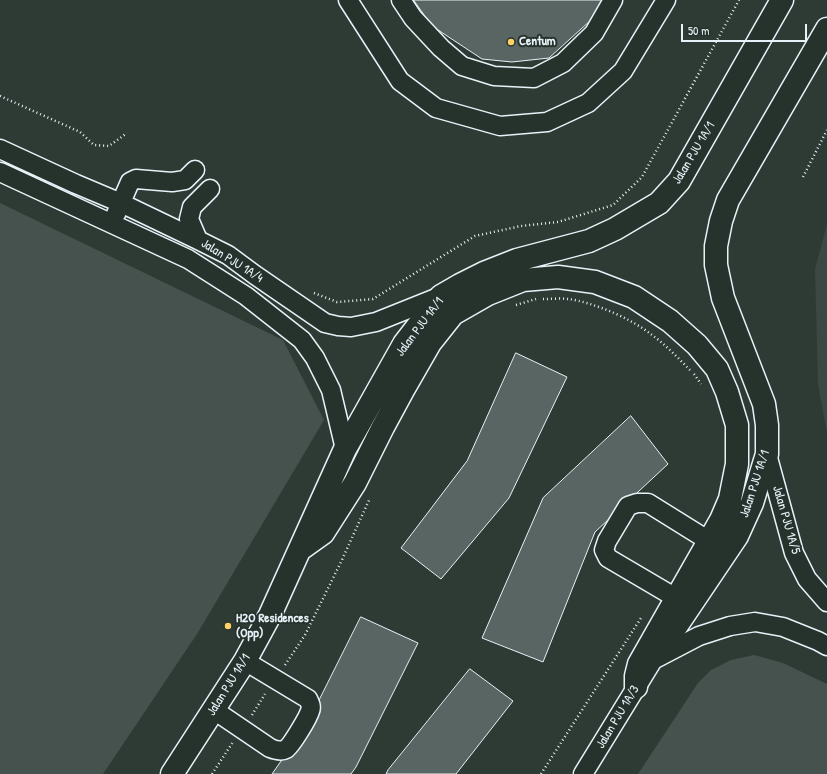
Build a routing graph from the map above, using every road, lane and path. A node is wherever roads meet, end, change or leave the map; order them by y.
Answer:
1 (348, 0) edge
2 (401, 0) edge
3 (613, 0) edge
4 (666, 0) edge
5 (739, 0) edge
6 (782, 0) edge
7 (827, 30) edge
8 (0, 96) edge
9 (827, 130) edge
10 (127, 133) dead end
11 (0, 149) edge
12 (195, 170) dead end
13 (0, 172) edge
14 (803, 177) dead end
15 (210, 189) dead end
16 (120, 203) junction
17 (112, 224) junction
18 (198, 240) junction
19 (255, 275) junction
20 (312, 293) dead end
21 (246, 296) junction
22 (441, 296) junction
23 (515, 306) dead end
24 (702, 386) dead end
25 (345, 449) junction
26 (768, 454) junction
27 (372, 495) dead end
28 (709, 541) junction
29 (299, 550) junction
30 (676, 598) junction
31 (827, 602) edge
32 (643, 615) dead end
33 (827, 646) edge
34 (653, 660) junction
35 (245, 661) junction
36 (275, 679) junction
37 (636, 687) junction
38 (214, 710) junction
39 (242, 730) junction
40 (172, 774) edge
41 (212, 774) edge
42 (541, 774) edge
43 (583, 774) edge

1 - 4 street
2 - 3 street
5 - 20 path
6 - 22 main road, Jalan PJU 1A/1
7 - 26 main road, Jalan PJU 1A/1
8 - 10 path
9 - 14 path
11 - 16 street, Jalan PJU 1A/4
12 - 16 street
13 - 17 street, Jalan PJU 1A/4
15 - 18 street
16 - 17 street
16 - 18 street, Jalan PJU 1A/4
17 - 21 street, Jalan PJU 1A/4
18 - 19 street, Jalan PJU 1A/4
19 - 21 street
19 - 22 street, Jalan PJU 1A/4
21 - 25 street, Jalan PJU 1A/4
22 - 25 main road, Jalan PJU 1A/1
23 - 24 path
25 - 29 main road, Jalan PJU 1A/1
26 - 31 street, Jalan PJU 1A/5
26 - 34 main road, Jalan PJU 1A/1
27 - 36 path
28 - 29 main road
28 - 30 main road
28 - 30 street
29 - 35 main road, Jalan PJU 1A/1
30 - 37 main road
32 - 42 path
33 - 34 street
34 - 37 street, Jalan PJU 1A/3
35 - 36 street
35 - 38 main road, Jalan PJU 1A/1
36 - 39 path
36 - 39 street
37 - 43 street, Jalan PJU 1A/3
38 - 39 street
38 - 40 main road, Jalan PJU 1A/1
39 - 41 path

